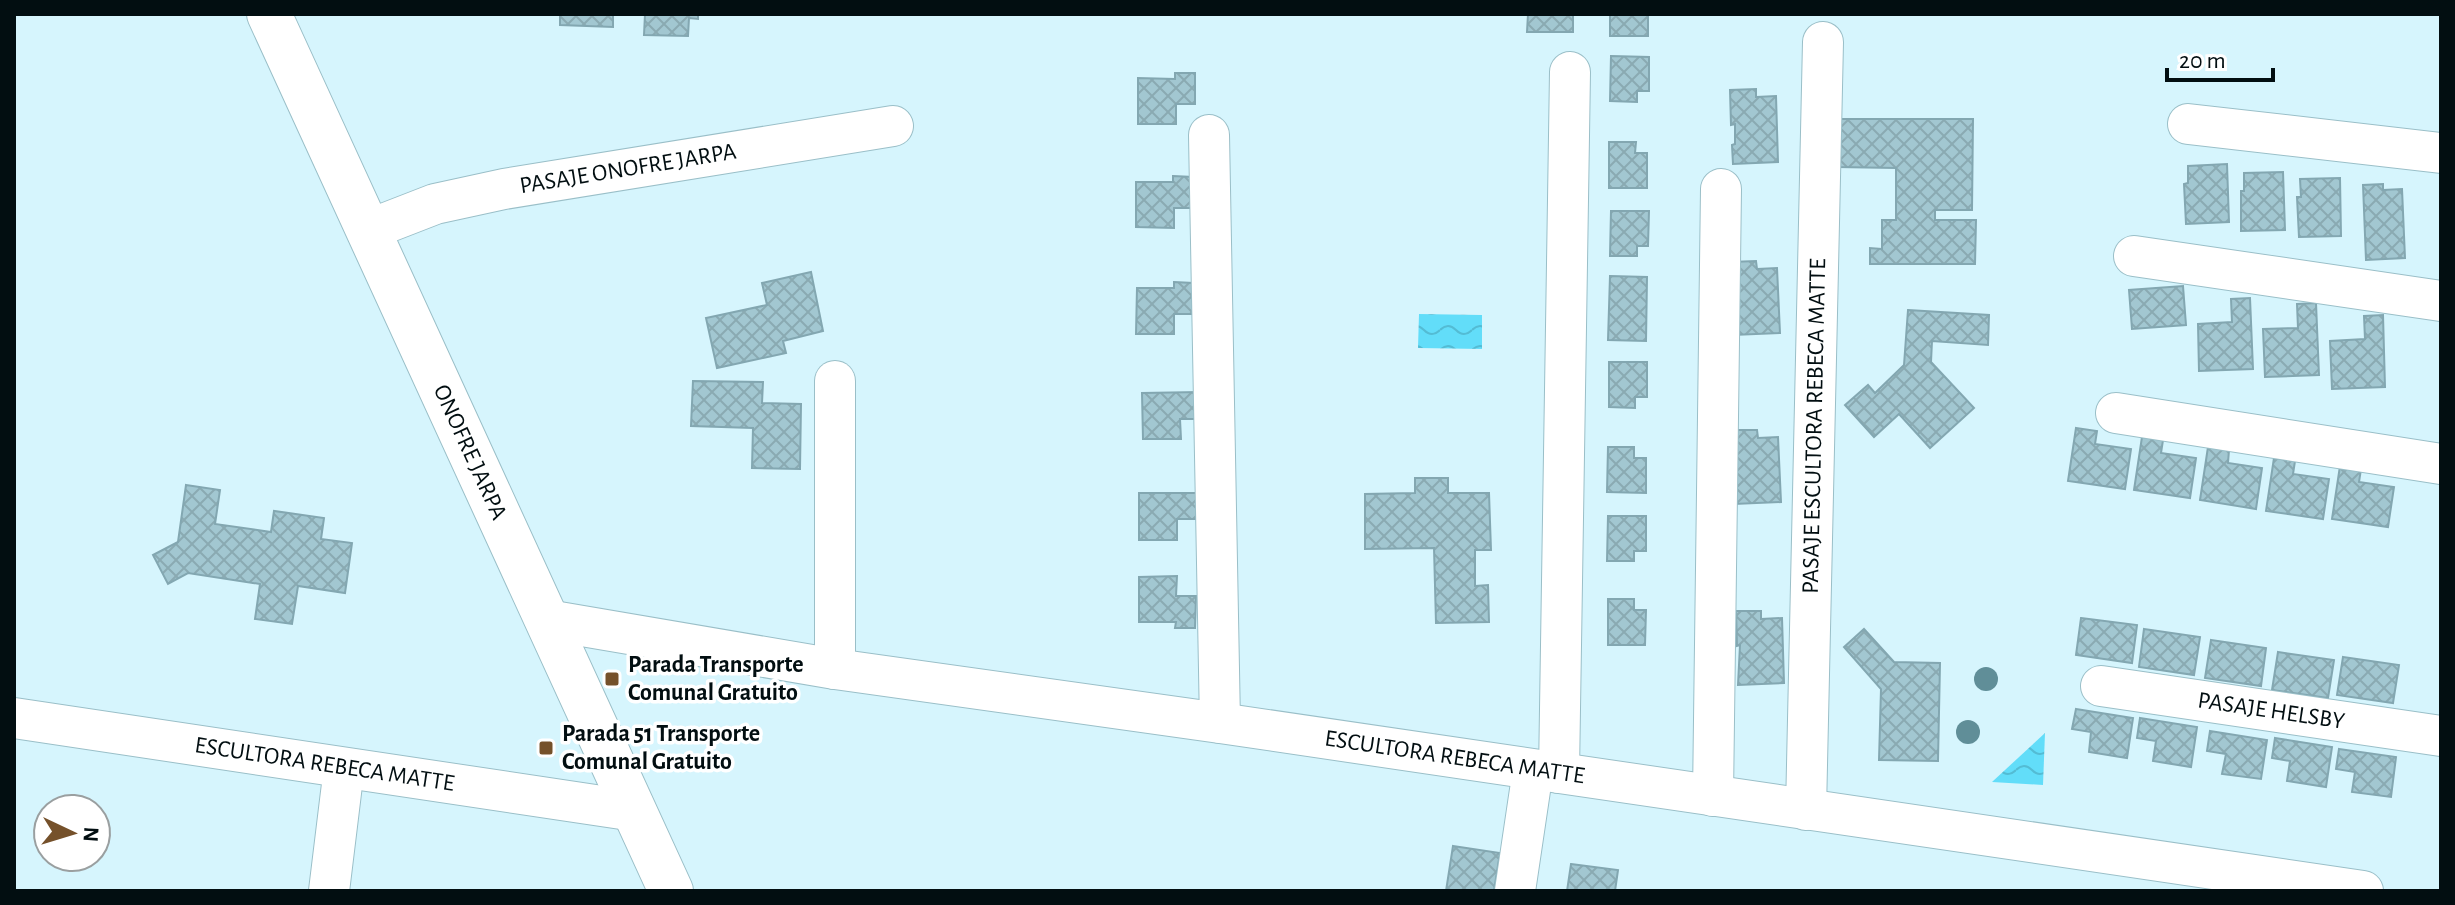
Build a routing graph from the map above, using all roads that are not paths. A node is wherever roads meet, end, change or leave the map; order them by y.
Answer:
1 (269, 14) edge
2 (1823, 42) dead end
3 (1570, 72) dead end
4 (2188, 124) dead end
5 (893, 126) dead end
6 (1209, 135) dead end
7 (2441, 153) edge
8 (1721, 189) dead end
9 (368, 230) junction
10 (2134, 256) dead end
11 (2441, 301) edge
12 (835, 381) dead end
13 (2116, 413) dead end
14 (2441, 464) edge
15 (547, 620) junction
16 (835, 669) junction
17 (2101, 686) dead end
18 (14, 718) edge
19 (1220, 723) junction
20 (2441, 736) edge
21 (344, 768) junction
22 (1546, 772) junction
23 (1713, 796) junction
24 (1806, 810) junction
25 (635, 811) junction
26 (329, 891) edge
27 (671, 891) edge
28 (1515, 891) edge
29 (2363, 891) edge

1 - 9 street, ONOFRE JARPA
2 - 24 street, PASAJE ESCULTORA REBECA MATTE
3 - 22 street
4 - 7 street
5 - 9 street, PASAJE ONOFRE JARPA
6 - 19 street
8 - 23 street
9 - 15 street, ONOFRE JARPA
10 - 11 street
12 - 16 street
13 - 14 street
15 - 16 street, ESCULTORA REBECA MATTE
15 - 25 street, ONOFRE JARPA
16 - 19 street, ESCULTORA REBECA MATTE
17 - 20 street, PASAJE HELSBY
18 - 21 street, ESCULTORA REBECA MATTE
19 - 22 street, ESCULTORA REBECA MATTE
21 - 25 street, ESCULTORA REBECA MATTE
21 - 26 street
22 - 23 street, ESCULTORA REBECA MATTE
22 - 28 street
23 - 24 street, ESCULTORA REBECA MATTE
24 - 29 street, ESCULTORA REBECA MATTE
25 - 27 street, ONOFRE JARPA

